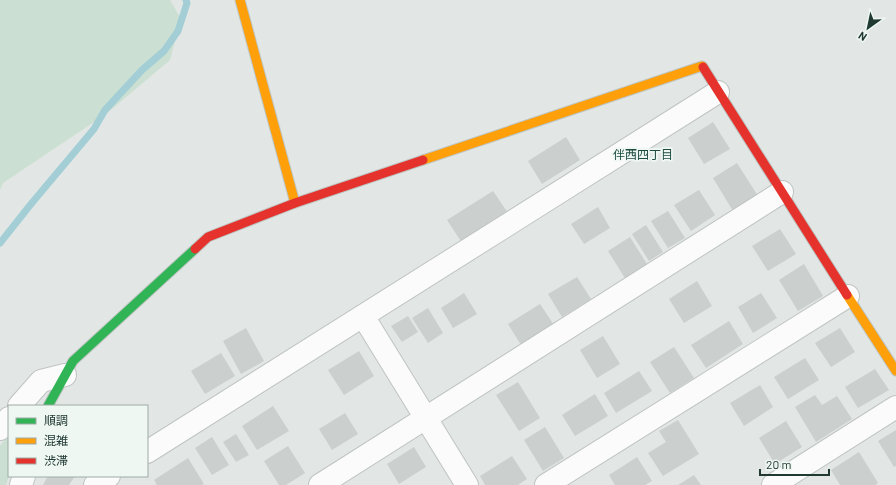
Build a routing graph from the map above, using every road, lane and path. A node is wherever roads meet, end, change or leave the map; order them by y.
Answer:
1 (240, 0) edge
2 (718, 92) junction
3 (782, 192) junction
4 (295, 203) junction
5 (848, 296) junction
6 (363, 316) junction
7 (896, 371) edge
8 (66, 375) junction
9 (21, 405) edge
10 (49, 405) edge
11 (896, 407) edge
12 (425, 418) junction
13 (8, 419) edge
14 (0, 429) edge
15 (148, 451) edge
16 (107, 477) edge
17 (95, 485) edge
18 (320, 485) edge
19 (467, 485) edge
20 (546, 485) edge
21 (772, 485) edge

1 - 4 street
2 - 3 street
2 - 4 street
2 - 6 street
3 - 5 street
3 - 12 street
4 - 8 street
5 - 7 street
5 - 20 street
6 - 12 street
6 - 15 street
8 - 9 street
8 - 10 street
11 - 21 street
12 - 18 street
12 - 19 street
13 - 14 street
16 - 17 street

